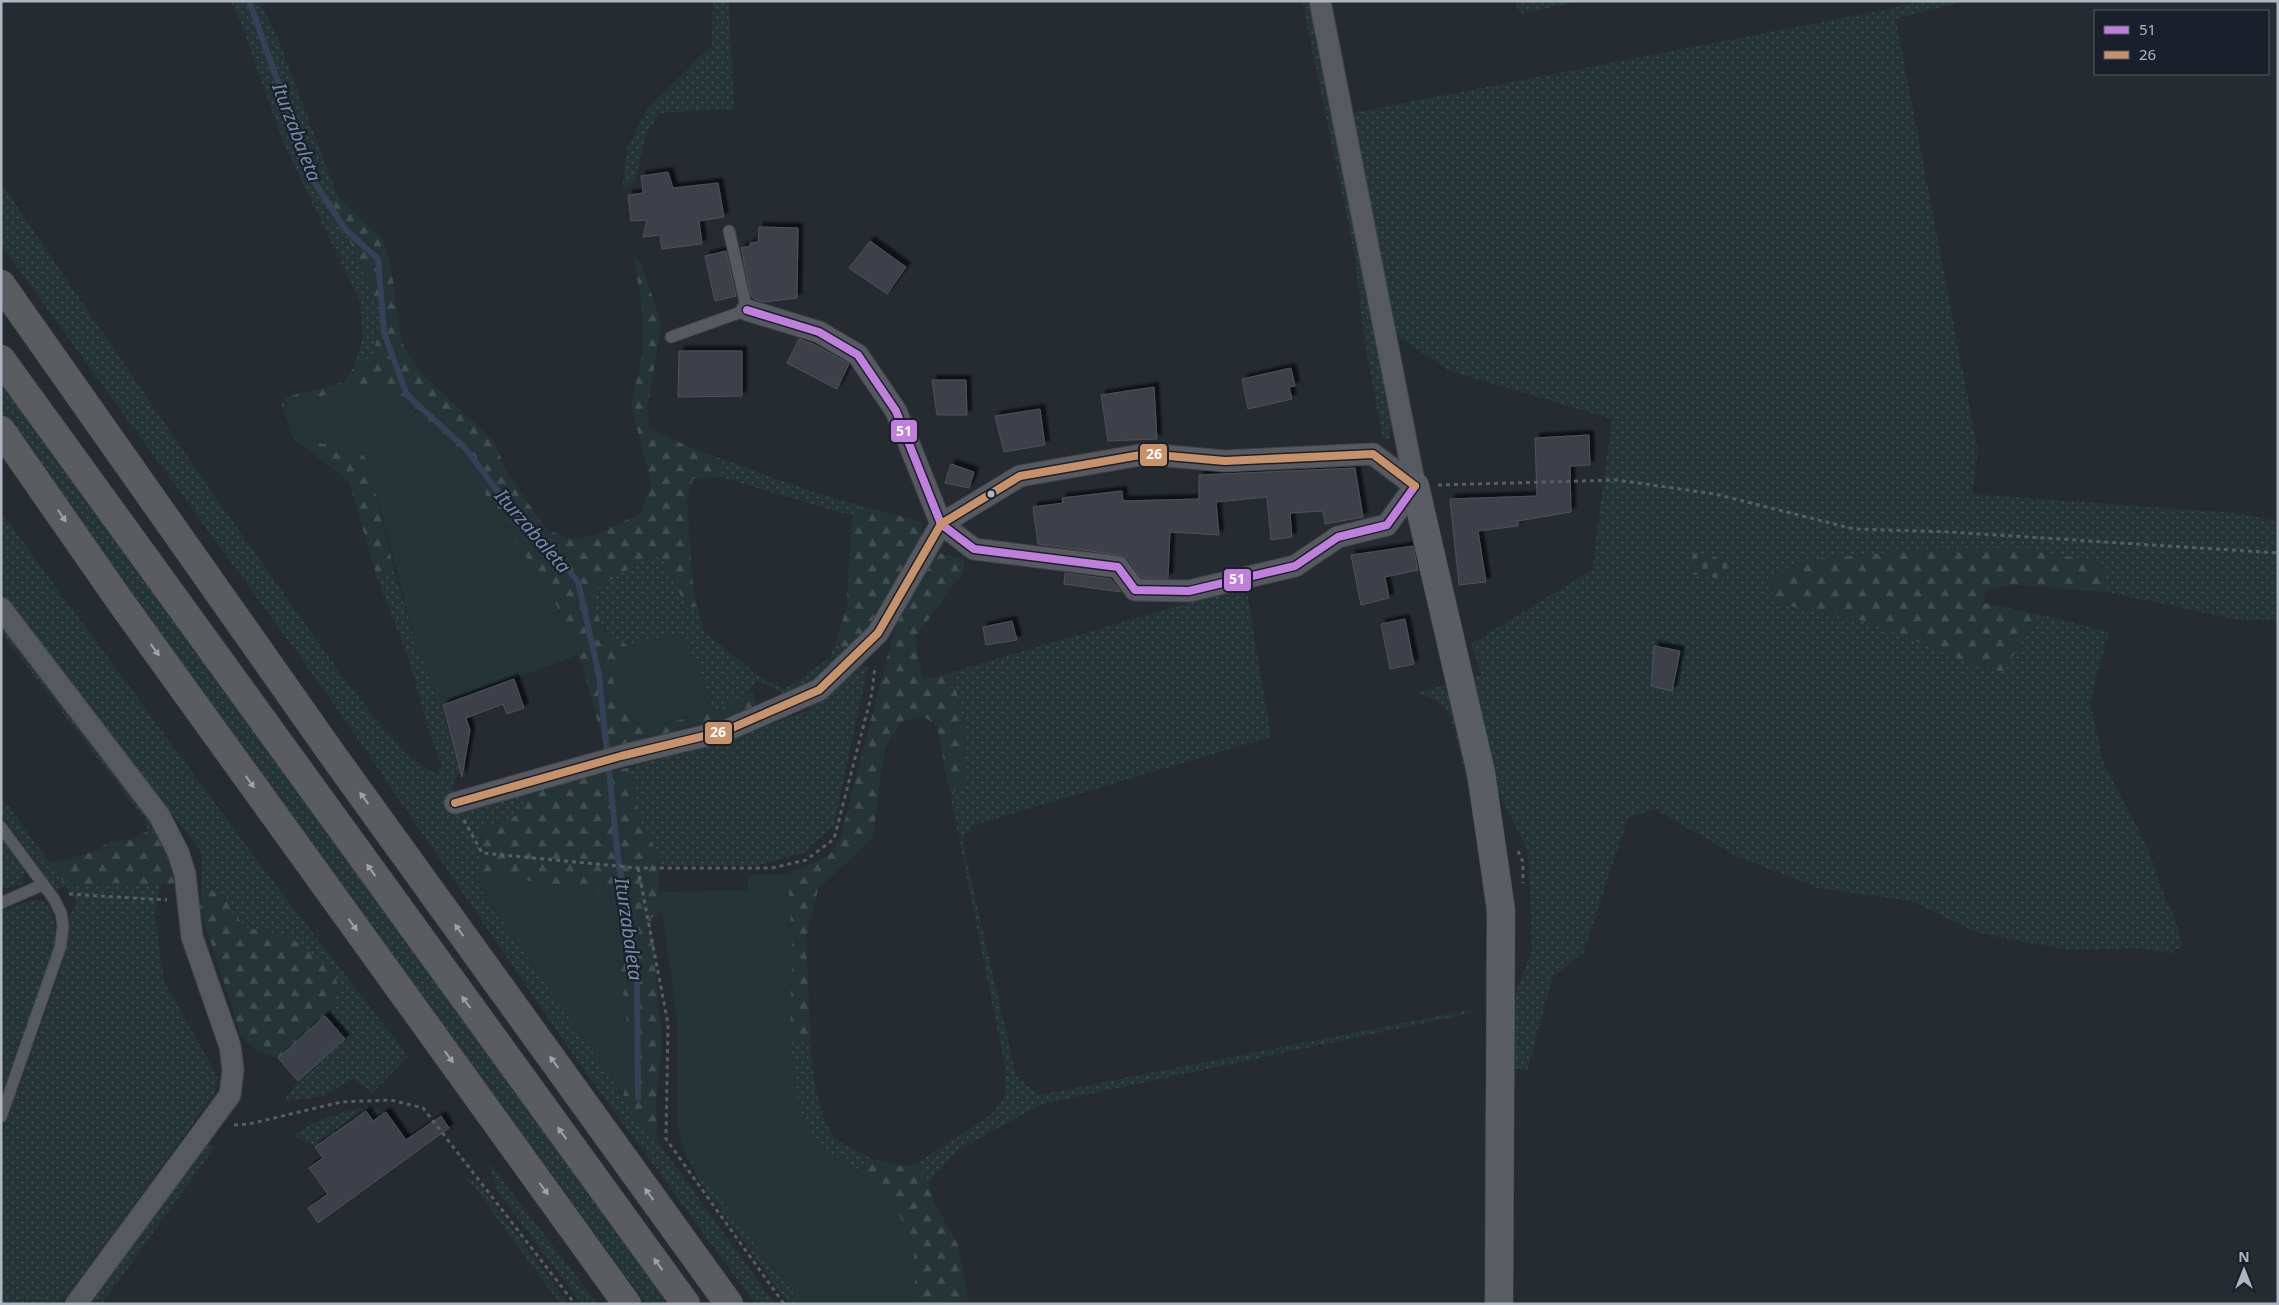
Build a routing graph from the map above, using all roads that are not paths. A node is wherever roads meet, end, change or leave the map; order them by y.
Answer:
1 (1320, 1) edge
2 (729, 231) dead end
3 (1, 284) edge
4 (1, 293) edge
5 (747, 310) junction
6 (671, 336) dead end
7 (1, 359) edge
8 (98, 422) junction
9 (1, 430) edge
10 (1, 448) edge
11 (35, 476) junction
12 (1415, 486) junction
13 (941, 524) junction
14 (1, 608) edge
15 (455, 803) road end
16 (1, 827) edge
17 (42, 885) junction
18 (1, 903) edge
19 (1, 1117) edge
20 (76, 1304) edge
21 (627, 1304) edge
22 (686, 1304) edge
23 (729, 1304) edge
24 (1499, 1304) edge

1 - 12 street
2 - 5 lane
3 - 8 highway
4 - 8 highway
5 - 6 lane
5 - 13 street
22 -> 7 highway
23 -> 8 highway
9 - 11 highway
10 - 11 highway
11 -> 21 highway
12 - 13 street
12 - 13 street
12 - 24 street
13 - 15 street
14 - 20 street
16 - 17 lane
17 - 18 lane
17 - 19 lane

